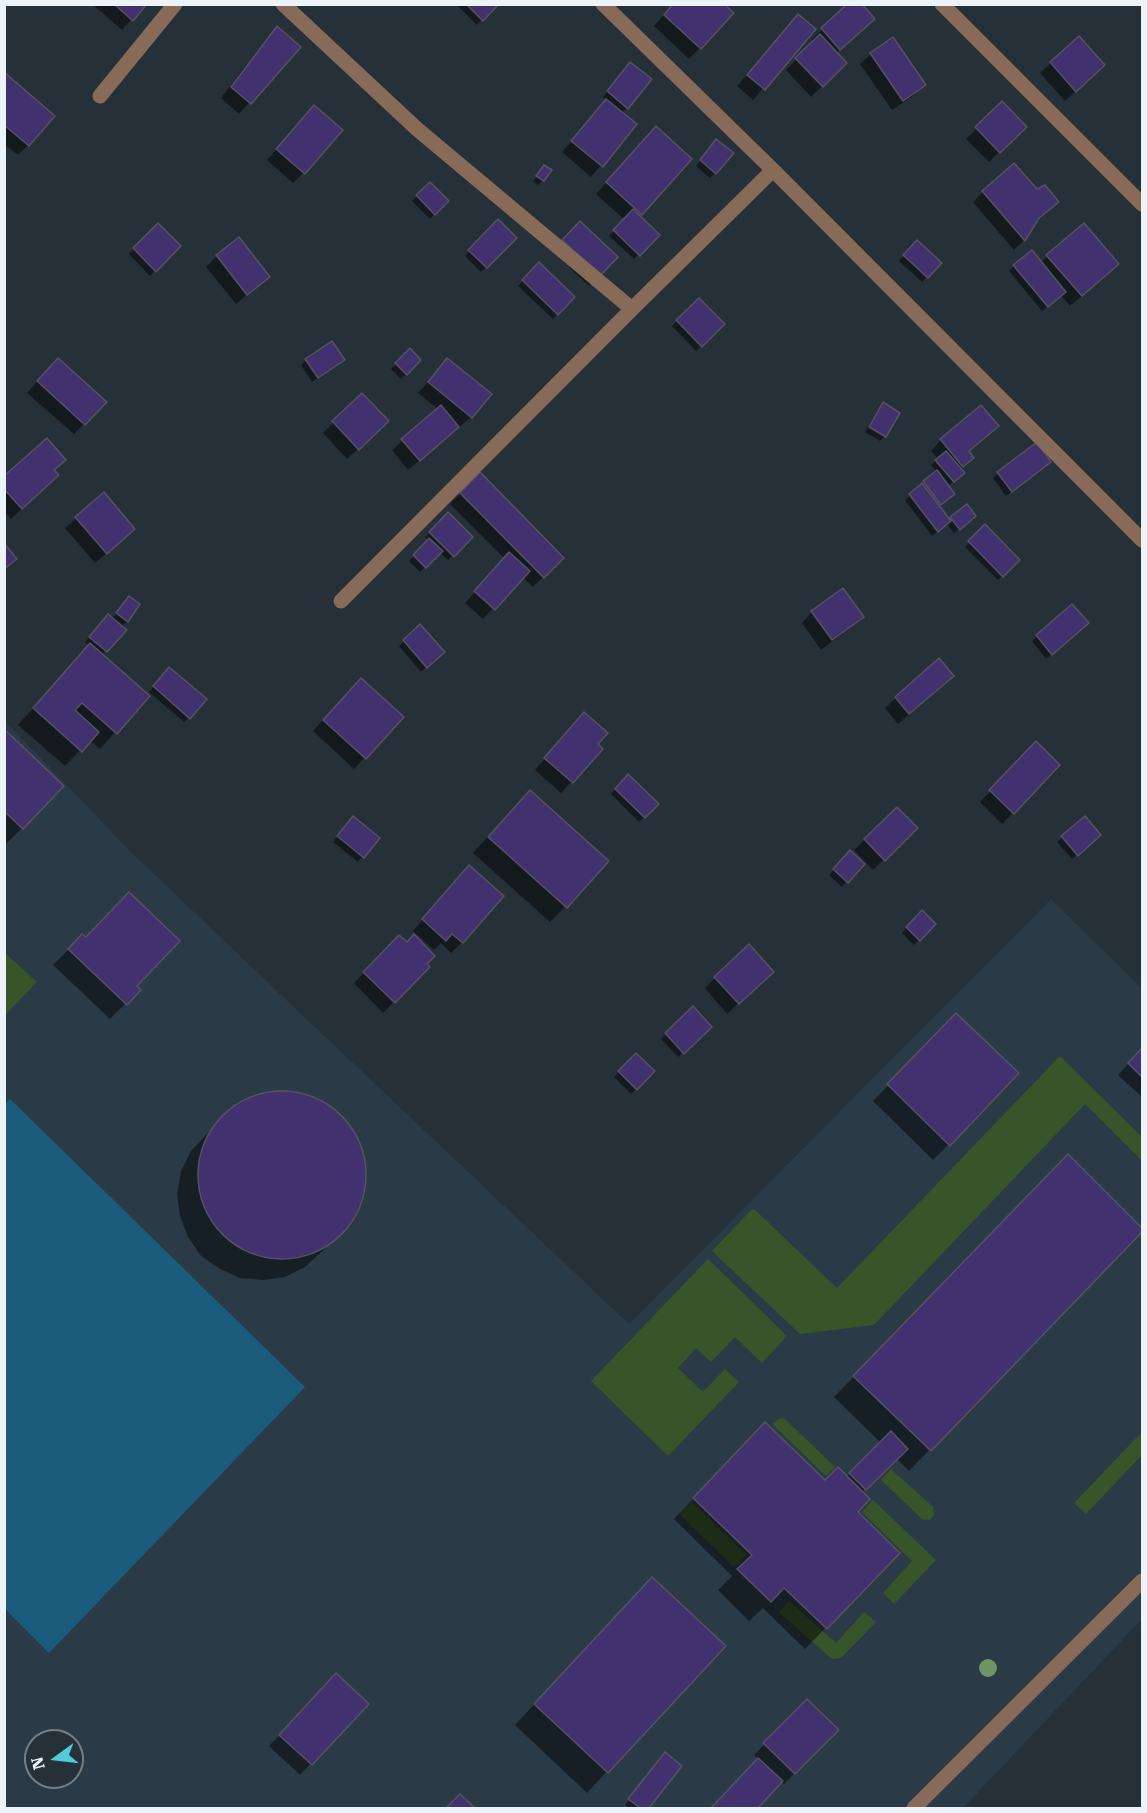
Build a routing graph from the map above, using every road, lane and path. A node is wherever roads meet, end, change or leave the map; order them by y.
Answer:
1 (175, 4) edge
2 (282, 4) edge
3 (603, 4) edge
4 (942, 4) edge
5 (100, 96) dead end
6 (773, 170) junction
7 (1143, 204) edge
8 (632, 309) junction
9 (1143, 540) edge
10 (342, 601) dead end
11 (1143, 1581) edge
12 (914, 1809) edge

1 - 5 street
2 - 8 street
3 - 6 street
4 - 7 street
6 - 8 street
6 - 9 street
8 - 10 street
11 - 12 street

